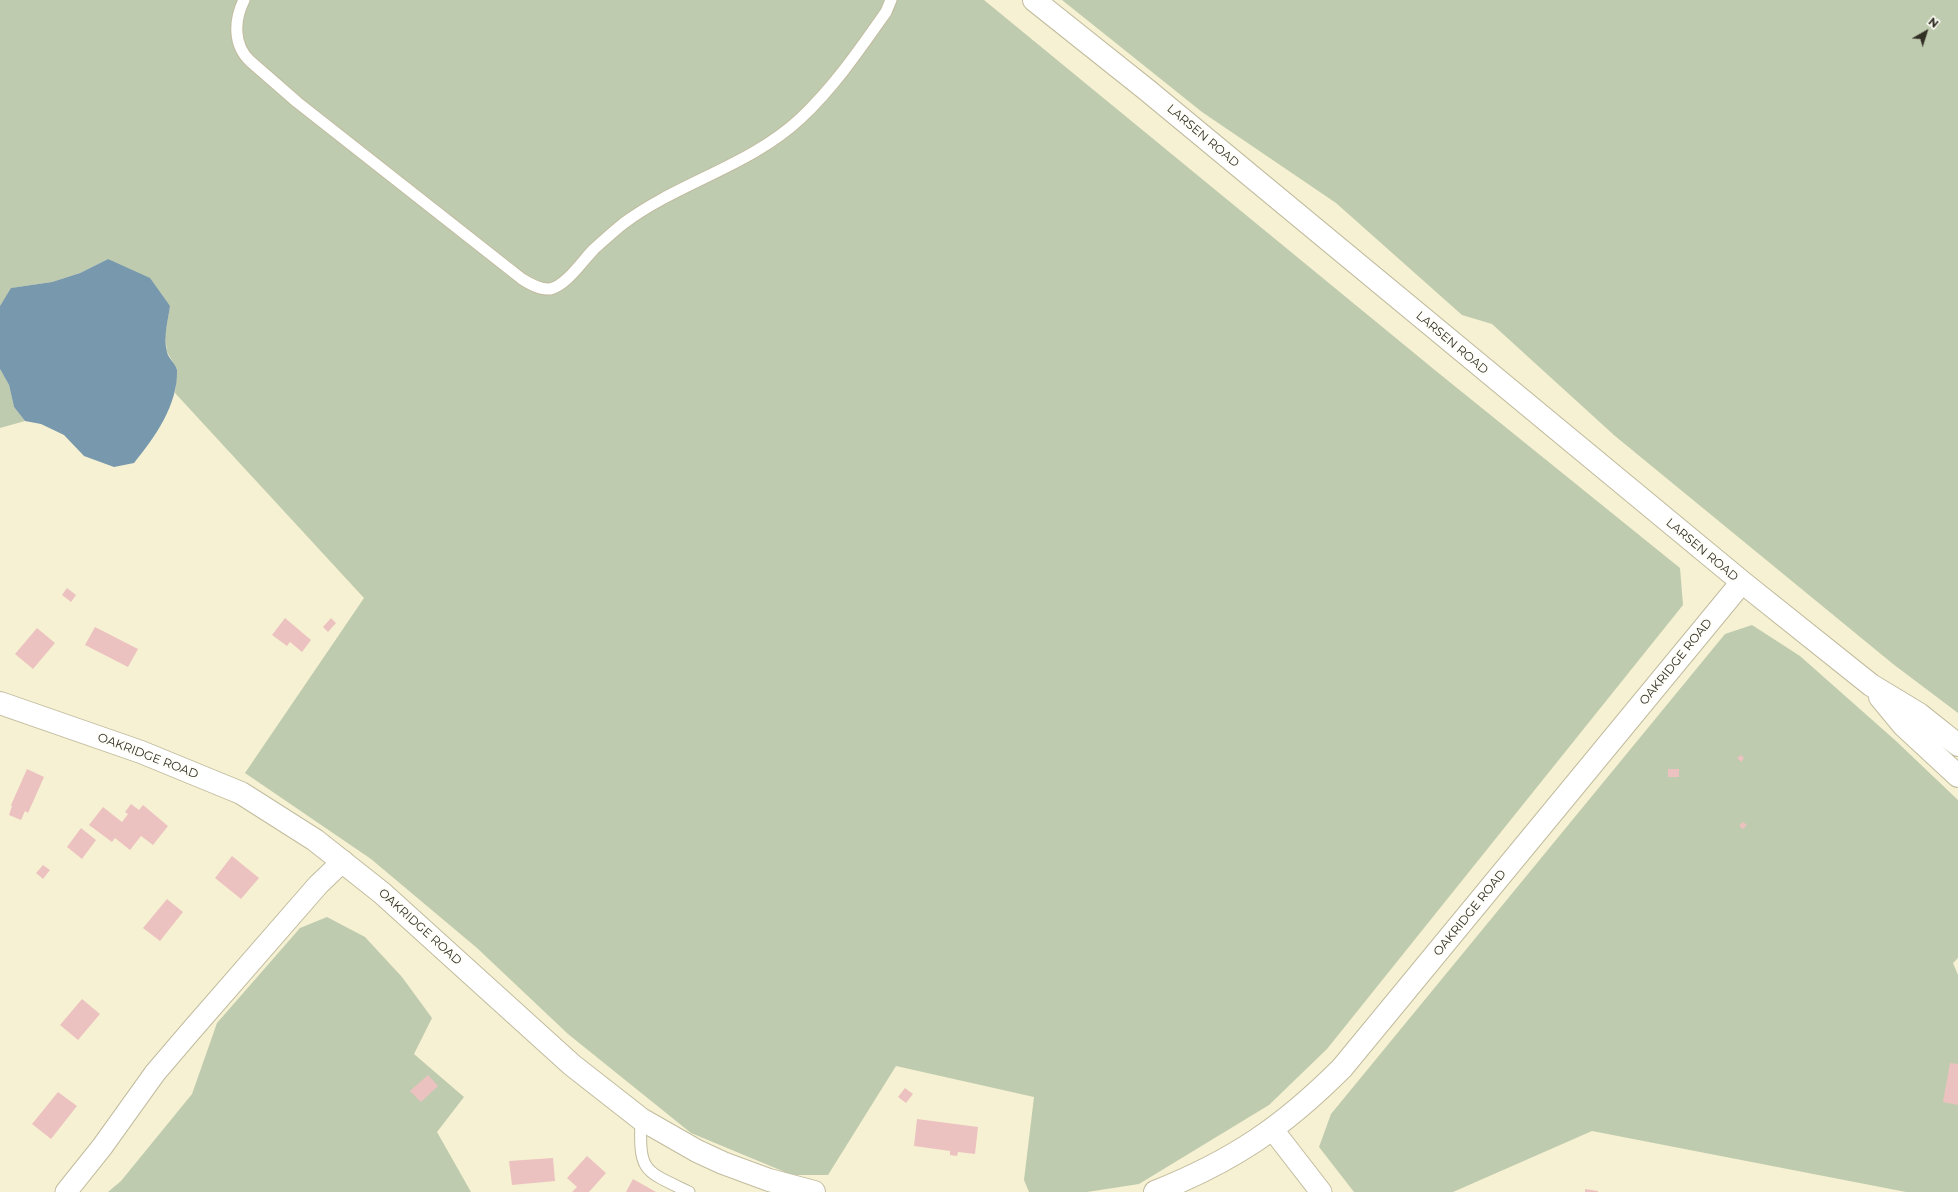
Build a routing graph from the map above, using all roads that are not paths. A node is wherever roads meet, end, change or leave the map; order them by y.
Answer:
1 (244, 0) edge
2 (892, 0) edge
3 (1034, 0) edge
4 (1742, 582) junction
5 (1871, 685) junction
6 (0, 703) edge
7 (1958, 745) edge
8 (1958, 776) edge
9 (343, 861) junction
10 (641, 1119) junction
11 (1273, 1130) junction
12 (765, 1186) edge
13 (66, 1192) edge
14 (689, 1192) edge
15 (814, 1192) edge
16 (1156, 1192) edge
17 (1321, 1192) edge

1 - 2 lane
3 - 4 street, LARSEN ROAD
4 - 5 street, LARSEN ROAD
4 - 11 street, OAKRIDGE ROAD
5 - 7 street
5 - 8 street
6 - 9 street, OAKRIDGE ROAD
9 - 10 street, OAKRIDGE ROAD
9 - 13 street
10 - 12 street, OAKRIDGE ROAD
10 - 14 lane
11 - 16 street, OAKRIDGE ROAD
11 - 17 street
12 - 15 street, OAKRIDGE ROAD

